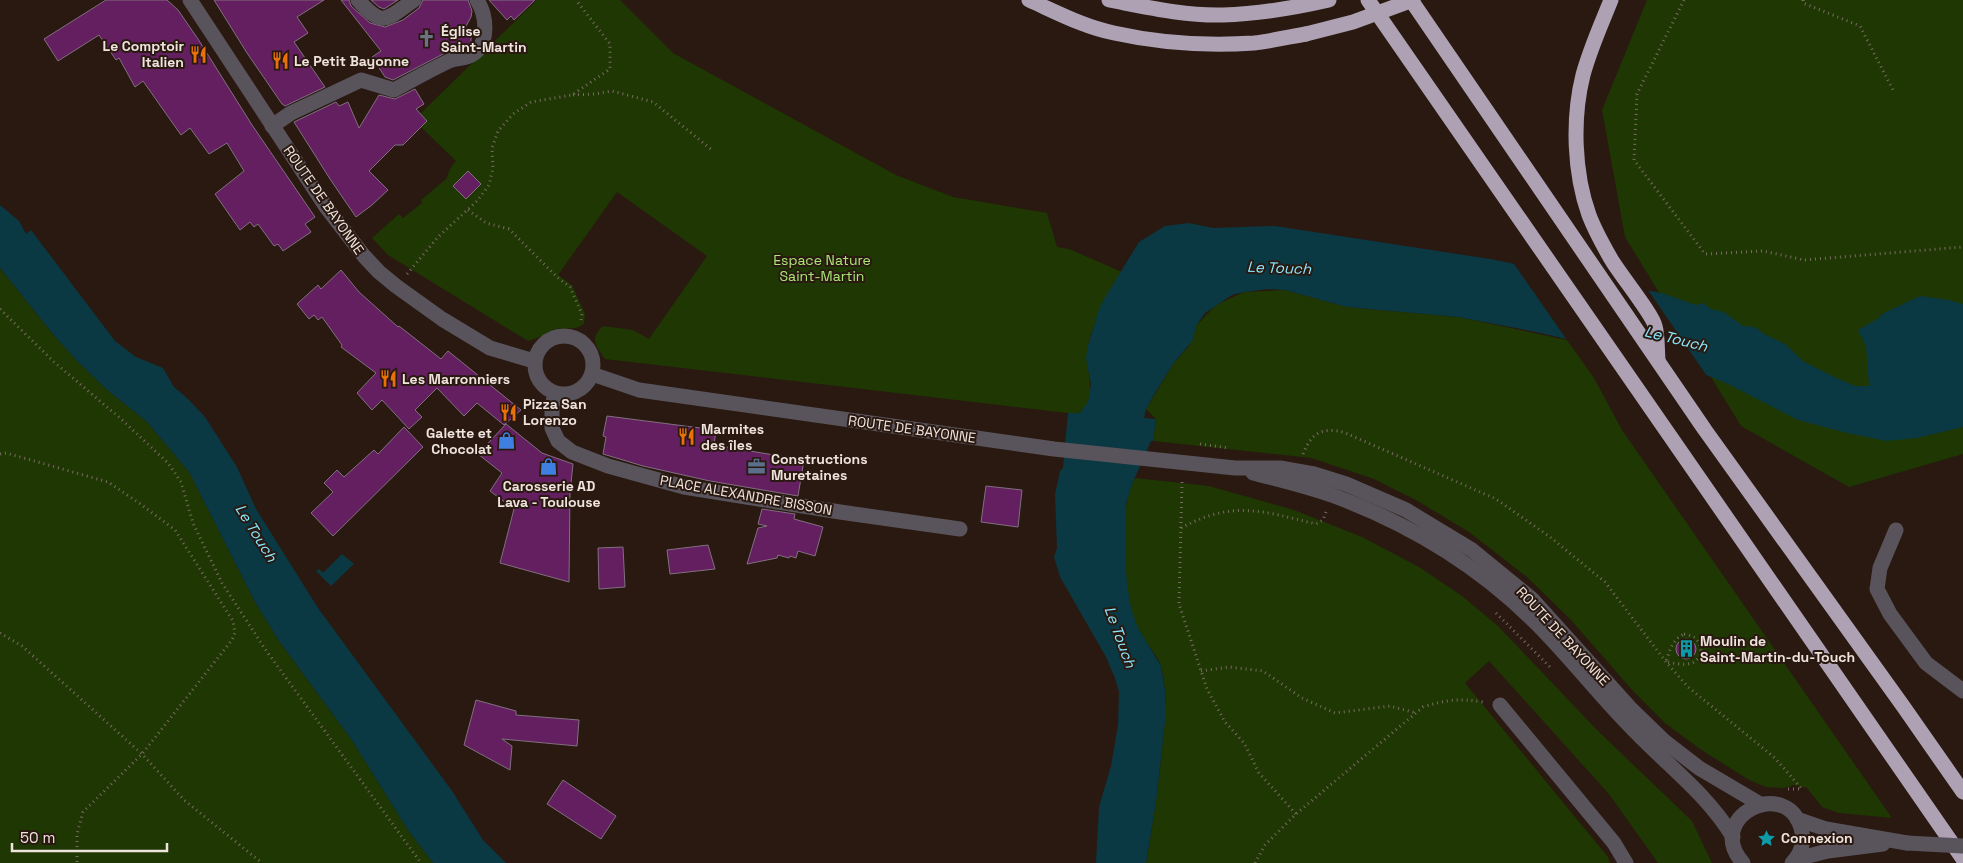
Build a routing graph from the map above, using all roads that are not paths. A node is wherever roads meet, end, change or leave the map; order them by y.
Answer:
1 (358, 0) edge
2 (414, 0) edge
3 (477, 0) edge
4 (1029, 0) edge
5 (1109, 0) edge
6 (1329, 0) edge
7 (1368, 0) edge
8 (1412, 0) edge
9 (1611, 0) edge
10 (195, 2) edge
11 (272, 126) junction
12 (1658, 360) junction
13 (534, 361) junction
14 (592, 374) junction
15 (555, 393) junction
16 (1235, 468) junction
17 (960, 529) dead end
18 (1896, 530) dead end
19 (1963, 691) edge
20 (1500, 706) road end
21 (1963, 792) edge
22 (1760, 804) junction
23 (1797, 819) junction
24 (1732, 837) junction
25 (1907, 843) junction
26 (1963, 846) edge
27 (1963, 859) edge
28 (1739, 860) edge
29 (1794, 861) edge
30 (1626, 863) edge

1 - 2 street
3 - 11 street
4 - 8 highway, bridge
5 - 6 highway
7 - 27 highway
8 - 12 highway
9 - 12 highway
10 - 11 street, ROUTE DE BAYONNE
11 - 13 street, ROUTE DE BAYONNE
12 - 21 highway
13 - 14 street
13 - 15 street
14 - 15 street
14 - 16 street, ROUTE DE BAYONNE
15 - 17 street, PLACE ALEXANDRE BISSON
16 - 22 street, ROUTE DE BAYONNE
16 - 24 street, ROUTE DE BAYONNE
18 - 19 street
20 - 30 street
22 - 23 street, ROUTE DE BAYONNE
22 - 24 street
23 - 25 street, ROUTE DE BAYONNE
23 - 29 street, ROUTE DE BAYONNE
24 - 28 street, ROUTE DE BAYONNE
25 - 26 street, ROUTE DE BAYONNE, bridge
25 - 29 street, ROUTE DE BAYONNE

